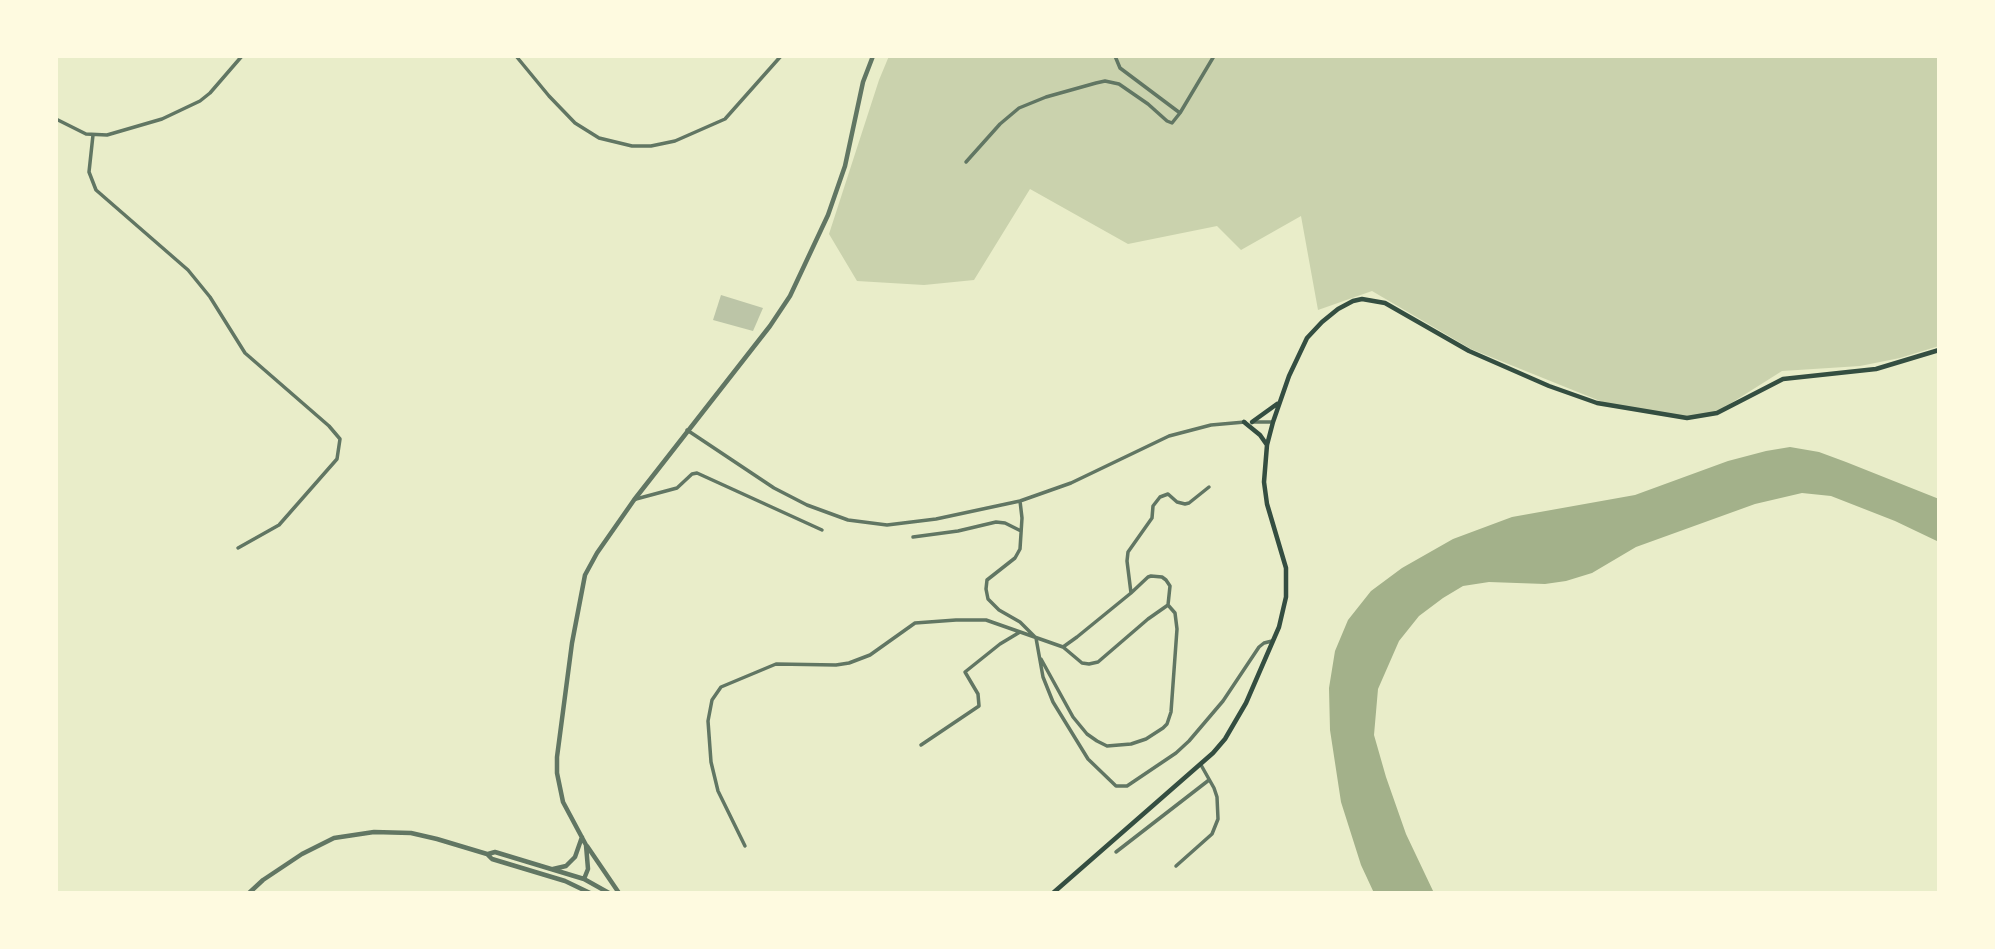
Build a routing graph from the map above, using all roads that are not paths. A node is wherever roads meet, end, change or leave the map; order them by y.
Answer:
1 (242, 56) edge
2 (516, 56) edge
3 (781, 56) edge
4 (873, 56) edge
5 (1115, 56) edge
6 (1213, 56) edge
7 (1180, 113) junction
8 (56, 119) edge
9 (93, 135) junction
10 (966, 162) dead end
11 (1939, 350) edge
12 (1278, 404) junction
13 (1244, 422) junction
14 (1252, 422) junction
15 (1273, 422) junction
16 (687, 430) junction
17 (1267, 445) junction
18 (1209, 487) dead end
19 (634, 500) junction
20 (1020, 502) junction
21 (822, 530) dead end
22 (1021, 531) junction
23 (913, 537) dead end
24 (238, 548) dead end
25 (1131, 593) junction
26 (1168, 606) junction
27 (1020, 632) junction
28 (1036, 638) junction
29 (1274, 640) junction
30 (1063, 647) junction
31 (1040, 657) junction
32 (921, 745) dead end
33 (1201, 765) junction
34 (1209, 780) junction
35 (582, 837) junction
36 (586, 845) junction
37 (745, 846) dead end
38 (1116, 852) dead end
39 (487, 854) junction
40 (1176, 866) dead end
41 (552, 869) junction
42 (584, 879) junction
43 (565, 881) junction
44 (249, 893) edge
45 (591, 893) edge
46 (610, 893) edge
47 (619, 893) edge
48 (1054, 893) edge

1 - 9 street
2 - 3 street
4 - 16 street
5 - 7 street
6 - 7 street
7 - 10 street
8 - 9 street
9 - 24 street
11 - 12 main road
12 - 14 main road
12 - 15 main road
13 - 14 street
13 - 17 main road
13 - 20 street
14 - 15 street
15 - 17 main road
16 - 19 street
16 - 20 street
17 - 29 main road
18 - 25 street
19 - 21 street
19 - 35 street
20 - 22 street
22 - 23 street
22 - 28 street
25 - 26 street
25 - 30 street
26 - 30 street
26 - 31 street
27 - 28 street
27 - 32 street
27 - 37 street
28 - 30 street
28 - 31 street
29 - 31 street
29 - 33 main road
33 - 34 street
33 - 48 main road
34 - 38 street
34 - 40 street
35 - 36 street
35 - 41 street
36 - 42 street
36 - 47 street
39 - 41 street
39 - 43 street
39 - 44 street
41 - 42 street
42 - 43 street
42 - 45 street
42 - 46 street
43 - 45 street

